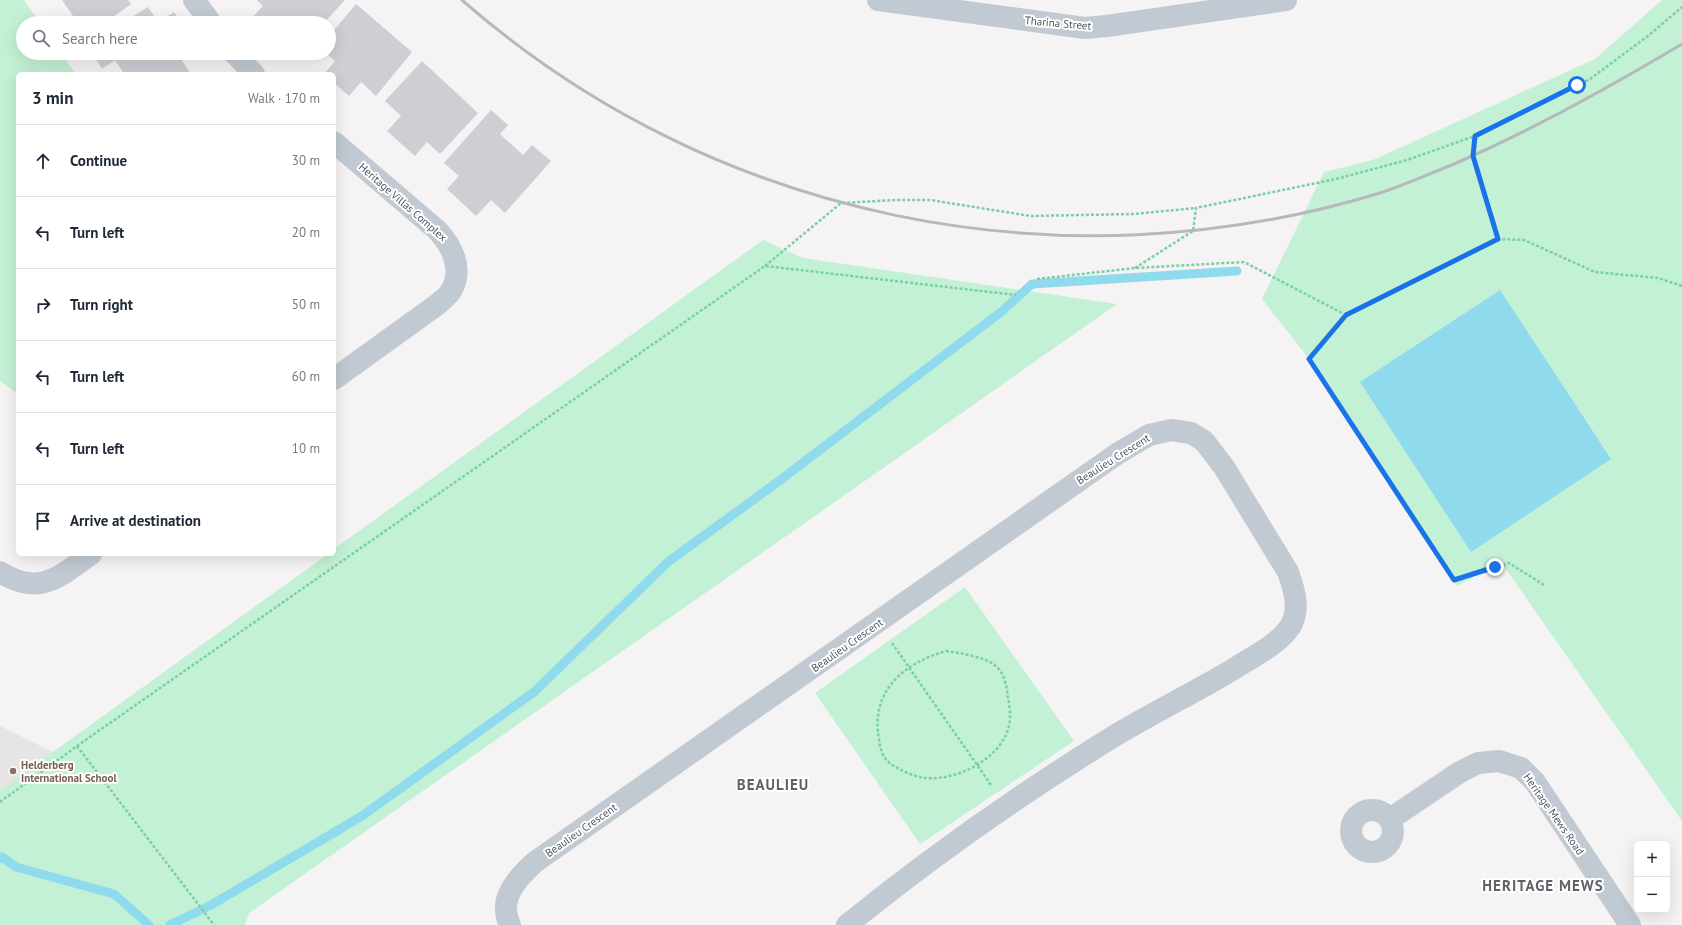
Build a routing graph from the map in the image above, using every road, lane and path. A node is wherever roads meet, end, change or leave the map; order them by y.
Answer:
1 (194, 0) edge
2 (878, 0) edge
3 (1286, 0) edge
4 (1682, 7) edge
5 (206, 16) edge
6 (241, 60) edge
7 (252, 72) edge
8 (1475, 136) junction
9 (336, 144) edge
10 (1196, 208) junction
11 (1498, 239) junction
12 (765, 266) junction
13 (1135, 268) junction
14 (1037, 279) dead end
15 (1682, 286) edge
16 (1016, 296) dead end
17 (1346, 315) junction
18 (336, 378) edge
19 (88, 556) edge
20 (0, 572) edge
21 (1544, 585) dead end
22 (878, 623) junction
23 (908, 667) junction
24 (77, 746) junction
25 (977, 765) junction
26 (0, 802) edge
27 (1005, 807) junction
28 (1390, 819) dead end
29 (214, 925) edge
30 (510, 925) edge
31 (847, 925) edge
32 (1630, 925) edge

1 - 5 street
2 - 3 street, Tharina Street
4 - 8 path
6 - 7 street
8 - 10 path
8 - 11 path
9 - 18 street, Heritage Villas Complex
10 - 12 path
10 - 13 path
11 - 15 path
11 - 17 path
12 - 16 path
12 - 24 path
13 - 14 path
13 - 17 path
17 - 21 path
19 - 20 street
22 - 23 path
22 - 27 street, Beaulieu Crescent
22 - 30 street, Beaulieu Crescent
23 - 25 path
23 - 25 path
23 - 25 path
24 - 26 path
24 - 29 path
25 - 27 path
27 - 31 street, Beaulieu Crescent
28 - 32 street, Heritage Mews Road

